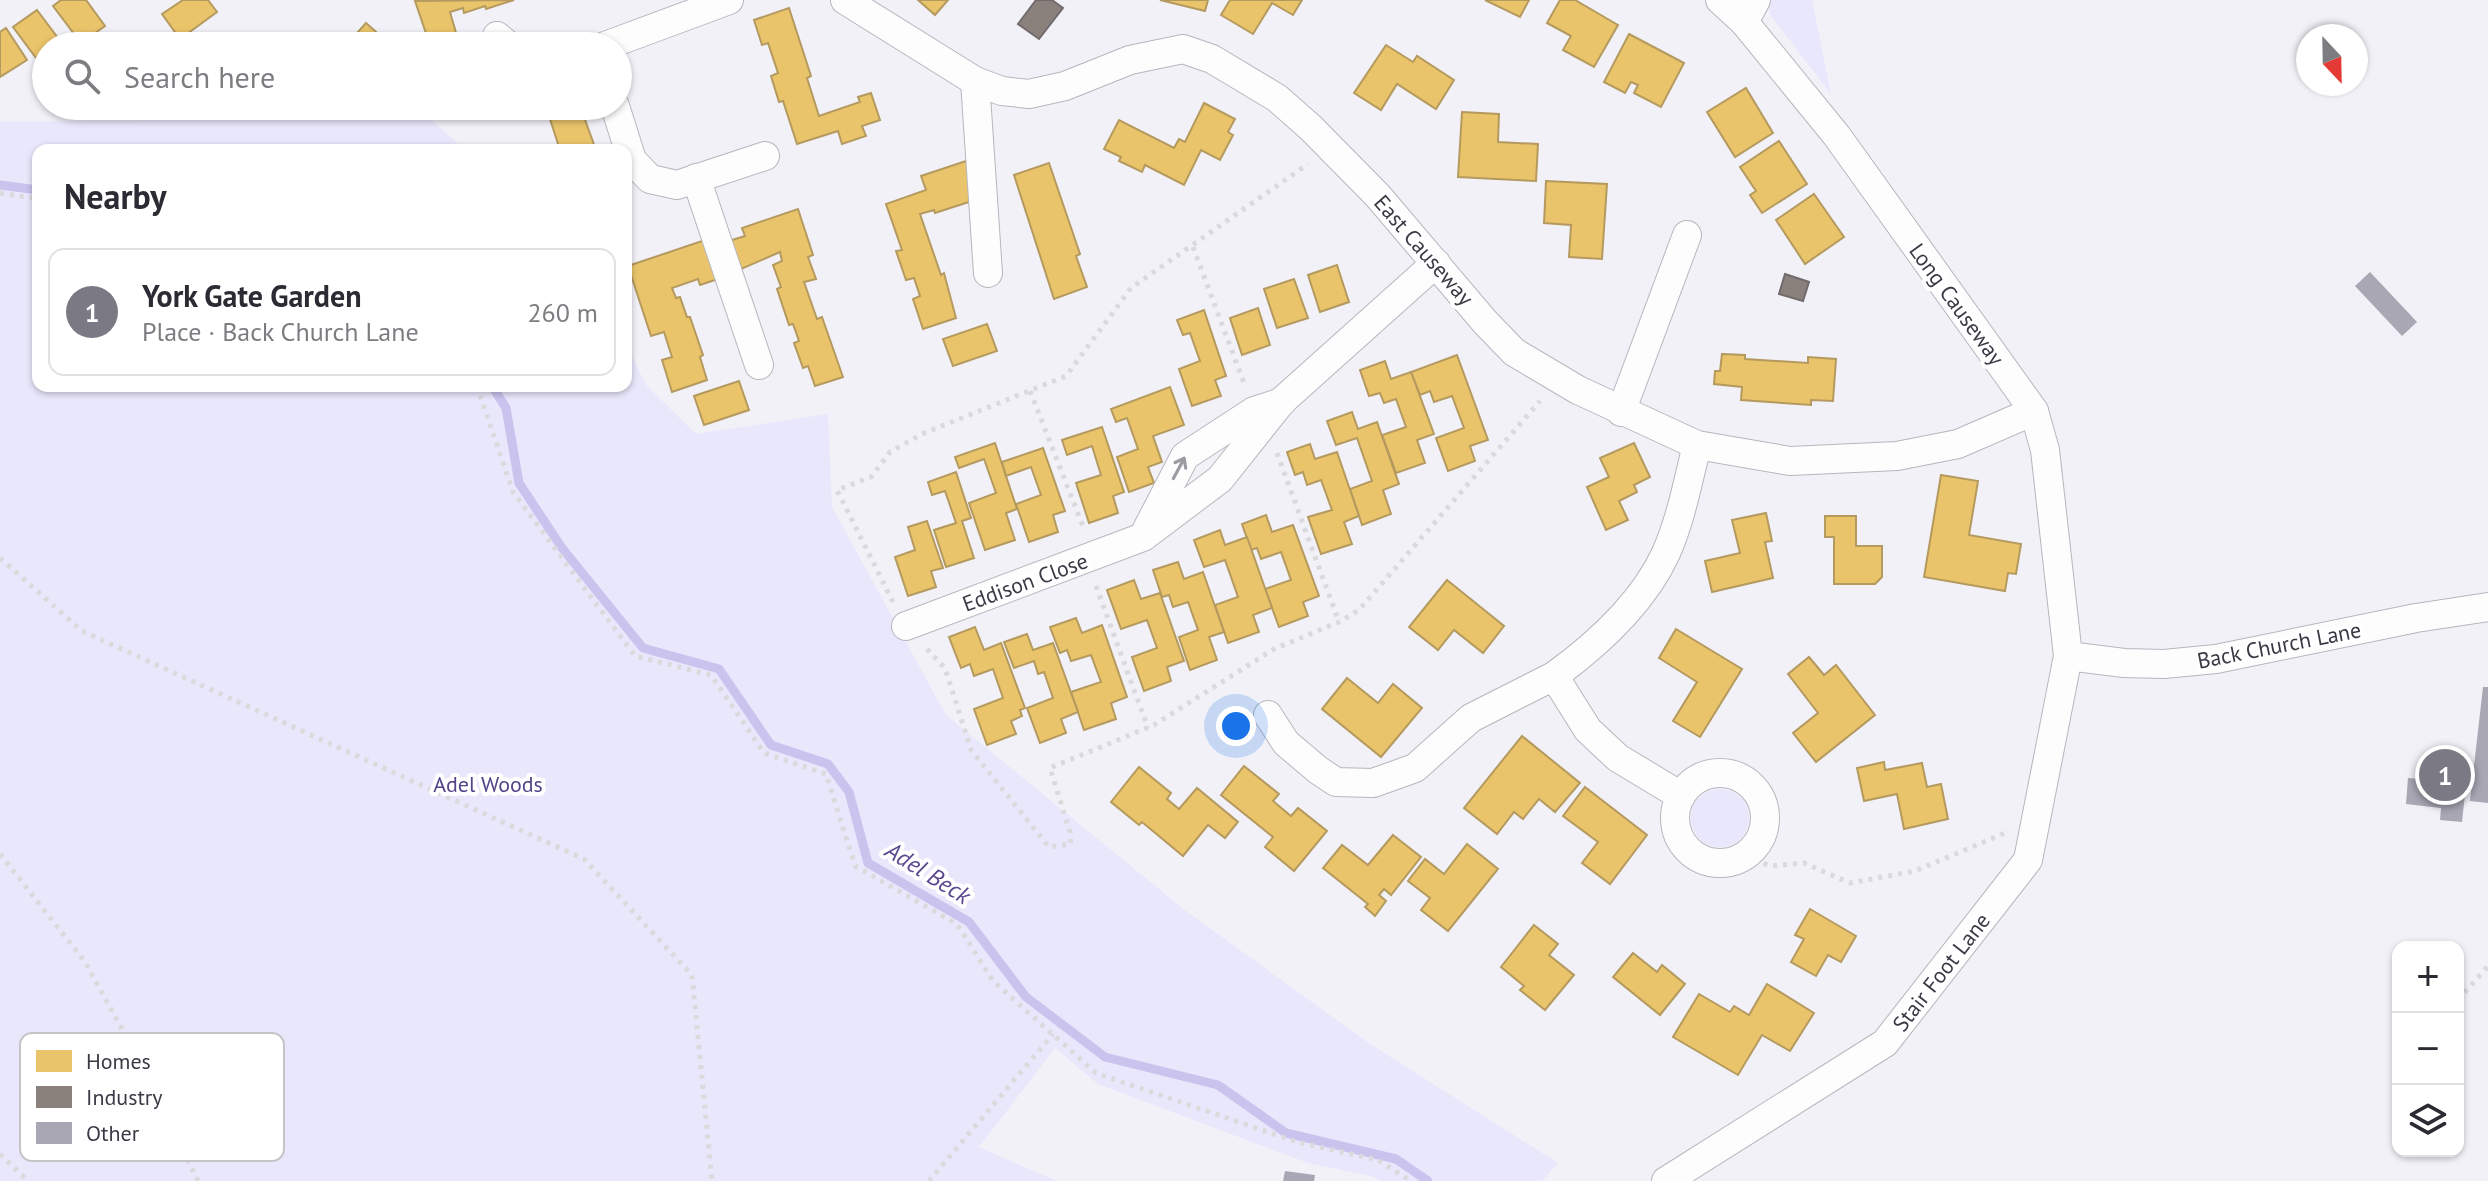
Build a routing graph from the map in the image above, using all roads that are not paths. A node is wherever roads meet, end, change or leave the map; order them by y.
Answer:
1 (729, 0) edge
2 (845, 0) edge
3 (1720, 0) edge
4 (1750, 11) edge
5 (632, 36) edge
6 (975, 81) junction
7 (619, 120) edge
8 (627, 144) edge
9 (765, 156) dead end
10 (632, 160) edge
11 (696, 178) junction
12 (1687, 235) dead end
13 (1436, 263) junction
14 (988, 273) dead end
15 (759, 365) dead end
16 (1267, 411) junction
17 (2034, 411) junction
18 (1621, 412) junction
19 (1697, 445) junction
20 (1143, 537) junction
21 (2488, 607) edge
22 (906, 626) road end
23 (2068, 656) junction
24 (1554, 676) junction
25 (1268, 715) dead end
26 (1681, 796) junction
27 (1666, 1181) edge

1 - 5 street
2 - 6 street, East Causeway
3 - 4 street, Long Causeway
4 - 17 street, Long Causeway
6 - 13 street, East Causeway
6 - 14 street
7 - 8 street
9 - 11 street
10 - 11 street
11 - 15 street
12 - 18 street
13 - 16 street, Eddison Close
13 - 18 street, East Causeway
16 - 20 street, Eddison Close
20 -> 16 street, Eddison Close
17 - 19 street, East Causeway
17 - 23 street, Long Causeway
18 - 19 street, East Causeway
19 - 24 street
20 - 22 street, Eddison Close
21 - 23 street, Back Church Lane
23 - 27 street, Stair Foot Lane
24 - 25 street
24 - 26 street
26 - 26 street

